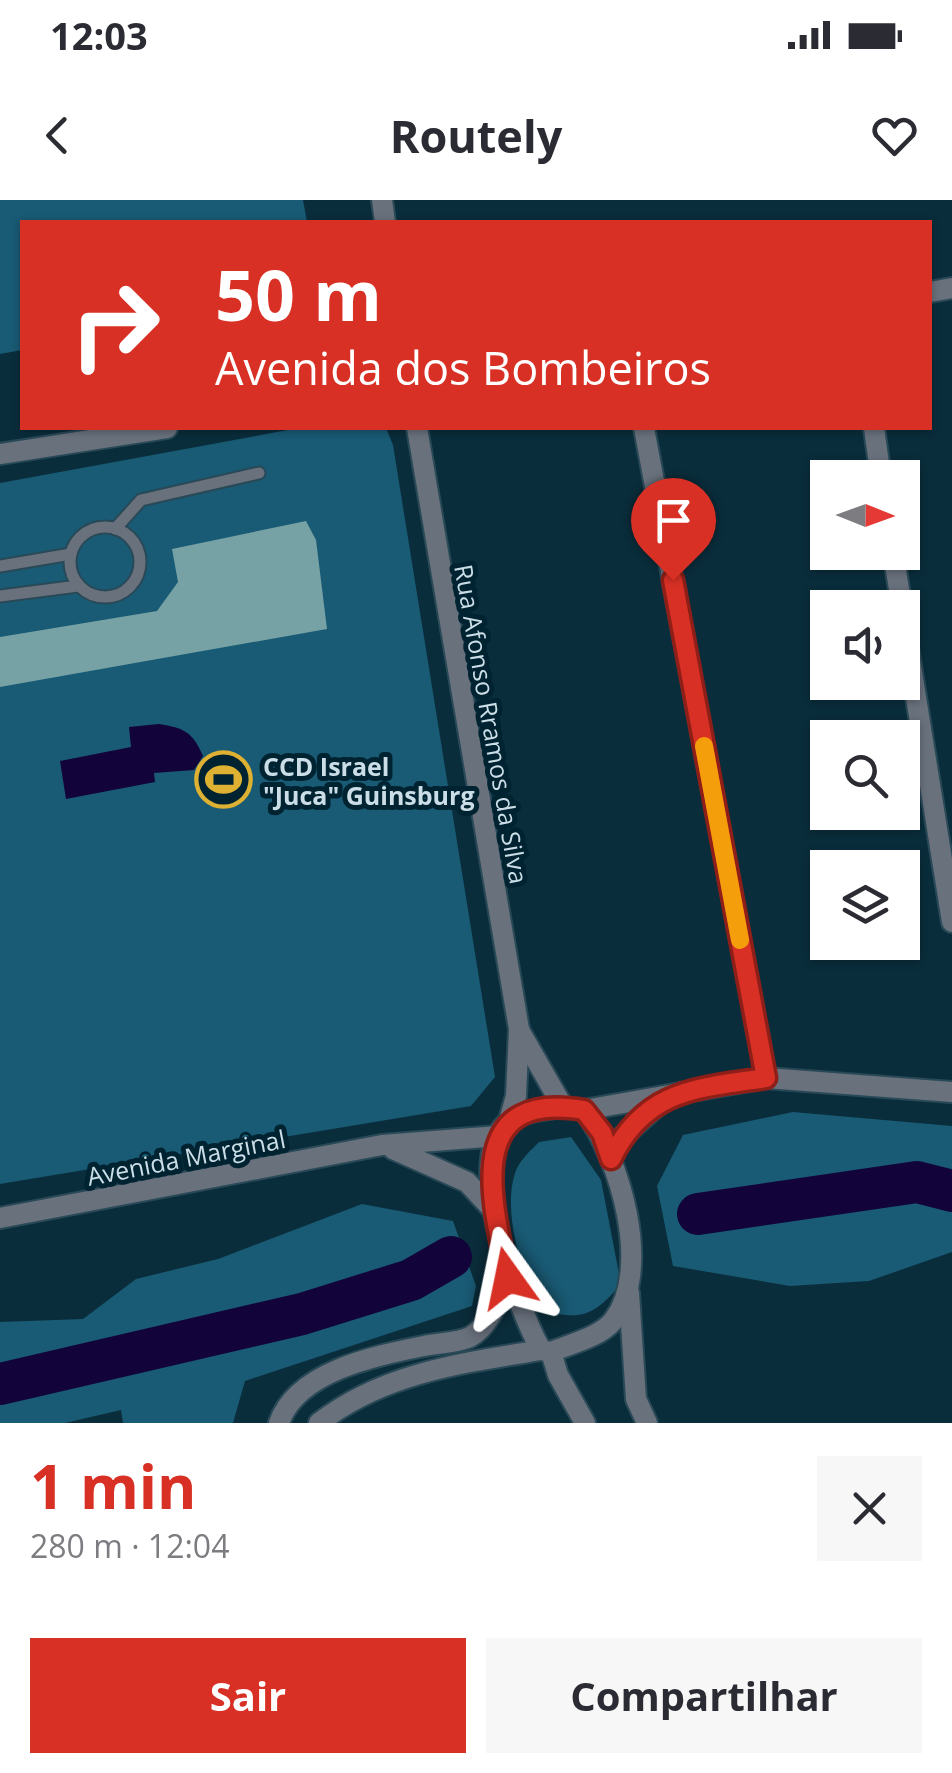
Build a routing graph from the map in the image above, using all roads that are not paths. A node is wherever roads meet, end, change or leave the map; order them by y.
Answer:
1 (154, 430) edge
2 (417, 430) edge
3 (644, 430) edge
4 (874, 430) edge
5 (0, 454) edge
6 (879, 460) edge
7 (259, 473) dead end
8 (115, 528) junction
9 (71, 554) junction
10 (1, 567) edge
11 (78, 586) junction
12 (2, 595) edge
13 (917, 700) edge
14 (952, 922) edge
15 (519, 1029) junction
16 (766, 1078) junction
17 (952, 1092) edge
18 (668, 1096) junction
19 (563, 1106) junction
20 (584, 1110) junction
21 (503, 1128) junction
22 (382, 1145) junction
23 (611, 1159) junction
24 (493, 1210) junction
25 (0, 1218) edge
26 (508, 1278) junction
27 (629, 1293) junction
28 (546, 1351) junction
29 (279, 1423) edge
30 (319, 1423) edge
31 (585, 1423) edge
32 (646, 1423) edge

1 - 5 street
2 - 15 street, Rua Afonso Rramos da Silva
3 - 16 street
4 - 6 street
7 - 8 lane
8 - 9 lane
8 - 11 lane
9 - 10 lane
9 - 11 lane
11 - 12 lane
13 - 14 street
15 - 19 street, Rua Afonso Rramos da Silva
15 - 21 street, Rua Afonso Rramos da Silva
16 - 17 street
16 - 18 street
18 - 20 street
18 - 23 street
19 - 20 street
19 - 21 street, Avenida Marginal
20 - 23 street
21 - 22 street, Avenida Marginal
21 - 24 street, Rua Afonso Rramos da Silva
22 - 24 street
22 - 25 street, Avenida Marginal
23 - 27 street
24 - 26 street, Rua Afonso Rramos da Silva
26 - 28 street, Rua Afonso Rramos da Silva
26 - 29 street
27 - 28 street
27 - 32 street
28 - 30 street
28 - 31 street, Rua Afonso Rramos da Silva

